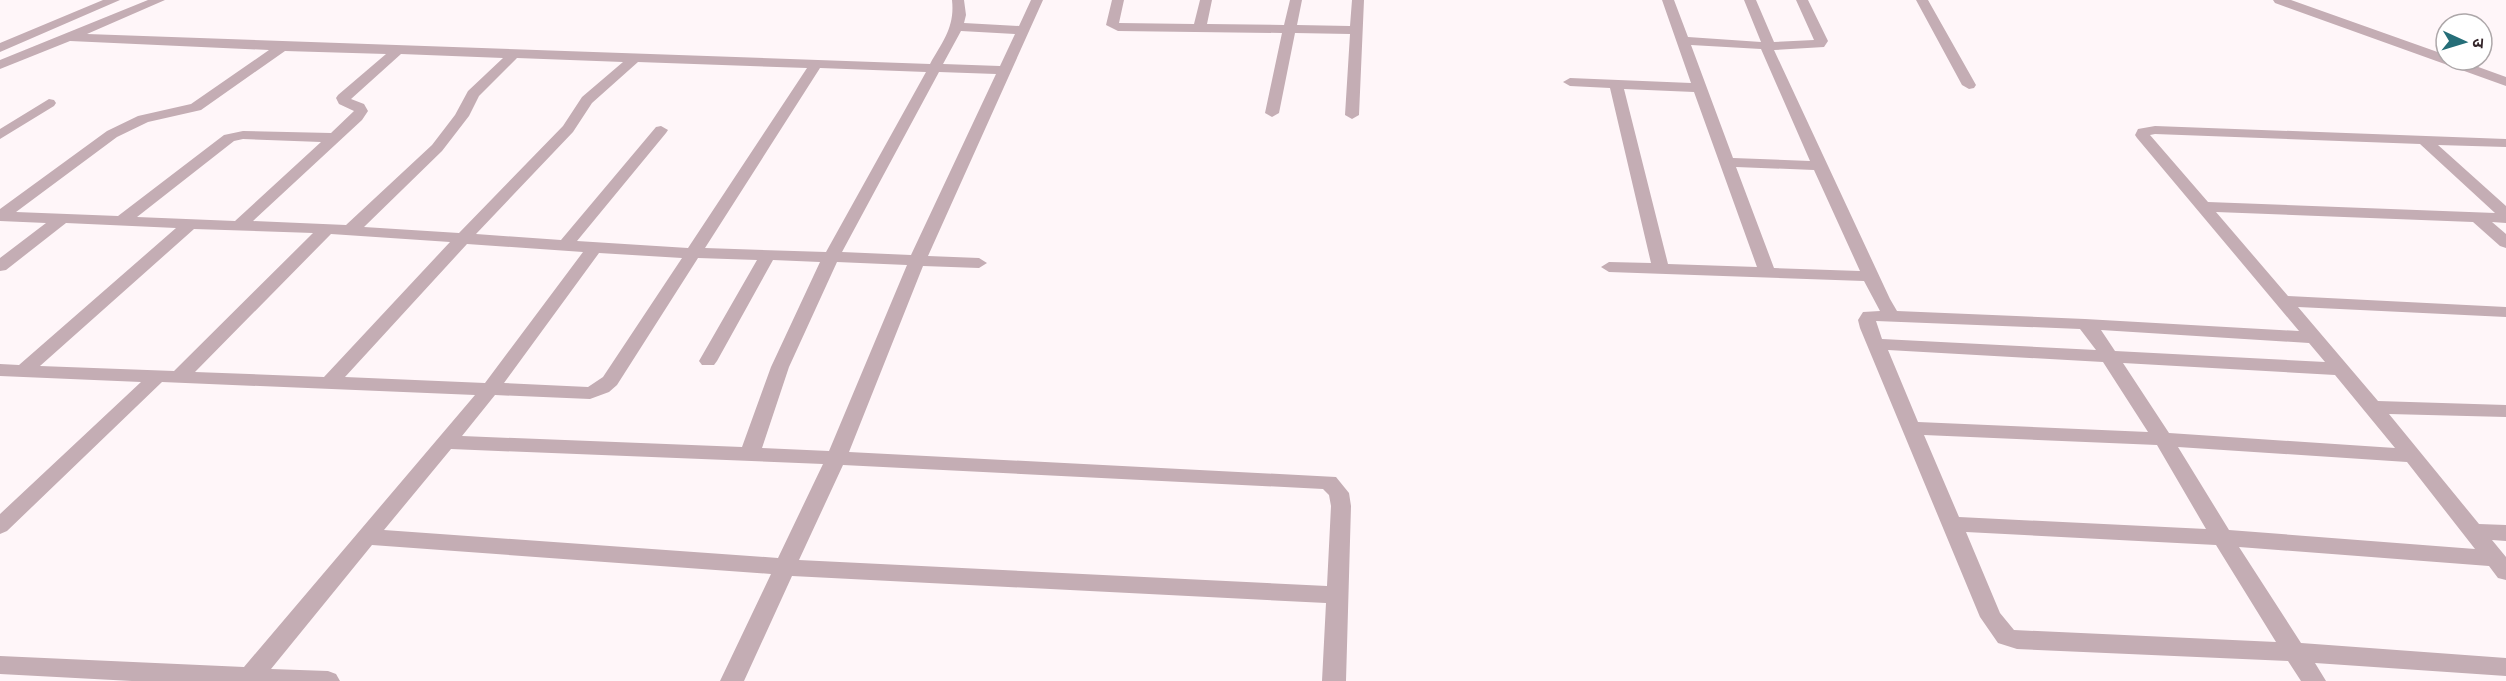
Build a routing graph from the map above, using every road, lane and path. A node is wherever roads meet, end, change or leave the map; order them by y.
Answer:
1 (114, 0) edge
2 (159, 0) edge
3 (958, 0) edge
4 (1036, 0) edge
5 (1118, 0) edge
6 (1206, 0) edge
7 (1296, 0) edge
8 (1358, 0) edge
9 (1668, 0) edge
10 (1750, 0) edge
11 (1802, 0) edge
12 (1922, 0) edge
13 (2279, 0) edge
14 (957, 27) junction
15 (1200, 28) junction
16 (1290, 29) junction
17 (1022, 30) junction
18 (1356, 30) junction
19 (66, 37) junction
20 (1682, 41) junction
21 (283, 46) junction
22 (1769, 46) junction
23 (0, 48) edge
24 (398, 50) junction
25 (513, 54) junction
26 (2434, 56) edge
27 (0, 57) edge
28 (19, 57) junction
29 (635, 58) junction
30 (816, 64) junction
31 (0, 65) edge
32 (933, 68) junction
33 (1003, 70) junction
34 (2480, 72) edge
35 (2506, 81) edge
36 (1570, 82) dead end
37 (1616, 84) junction
38 (1969, 85) dead end
39 (1700, 88) junction
40 (49, 103) dead end
41 (1272, 113) dead end
42 (1352, 115) dead end
43 (661, 130) dead end
44 (0, 135) edge
45 (335, 138) junction
46 (2424, 140) junction
47 (2506, 143) edge
48 (1727, 162) junction
49 (1820, 166) junction
50 (2203, 207) junction
51 (2506, 216) edge
52 (2477, 217) junction
53 (60, 220) junction
54 (120, 222) junction
55 (190, 224) junction
56 (240, 225) junction
57 (327, 229) junction
58 (350, 231) junction
59 (463, 238) junction
60 (2506, 243) edge
61 (566, 244) junction
62 (595, 247) junction
63 (691, 253) junction
64 (767, 256) junction
65 (831, 258) junction
66 (917, 261) junction
67 (979, 263) dead end
68 (0, 266) edge
69 (1609, 267) dead end
70 (1661, 269) junction
71 (1767, 272) junction
72 (1870, 276) junction
73 (2283, 301) junction
74 (2506, 312) edge
75 (1892, 316) junction
76 (2085, 324) junction
77 (2314, 338) junction
78 (1876, 344) junction
79 (2109, 356) junction
80 (708, 361) dead end
81 (2341, 369) junction
82 (1, 370) edge
83 (23, 371) junction
84 (158, 377) junction
85 (178, 378) junction
86 (328, 384) junction
87 (489, 390) junction
88 (2373, 407) junction
89 (2506, 411) edge
90 (1912, 428) junction
91 (2163, 439) junction
92 (446, 442) junction
93 (750, 454) junction
94 (2413, 456) junction
95 (836, 458) junction
96 (1952, 524) junction
97 (0, 526) edge
98 (2473, 531) junction
99 (2506, 533) edge
100 (366, 537) junction
101 (2224, 538) junction
102 (2500, 565) edge
103 (784, 567) junction
104 (1338, 596) junction
105 (2294, 652) junction
106 (0, 665) edge
107 (2506, 667) edge
108 (249, 679) edge
109 (328, 681) edge
110 (732, 681) edge
111 (1334, 681) edge
112 (2314, 681) edge

1 - 23 street
2 - 19 street
3 - 14 street
4 - 17 street
5 - 15 street
6 - 15 street
7 - 16 street
8 - 18 street
9 - 20 street
10 - 22 street
11 - 22 street
12 - 38 street
13 - 26 street
14 - 17 street
14 - 32 street
15 - 16 street
16 - 18 street
16 - 41 street
17 - 33 street
18 - 42 street
19 - 21 street
19 - 28 street
20 - 22 street
20 - 39 street
21 - 24 street
21 - 53 street
22 - 49 street
24 - 25 street
24 - 45 street
25 - 29 street
25 - 58 street
27 - 28 street
28 - 31 street
29 - 30 street
29 - 59 street
30 - 32 street
30 - 63 street
32 - 33 street
32 - 65 street
33 - 66 street
34 - 35 street
36 - 37 street
37 - 39 street
37 - 70 street
39 - 48 street
40 - 44 street
43 - 61 street
45 - 54 street
45 - 56 street
46 - 47 street
46 - 50 street
46 - 51 street
48 - 49 street
48 - 71 street
49 - 72 street
50 - 52 street
50 - 73 street
51 - 52 street
52 - 60 street
53 - 54 street
53 - 68 street
54 - 55 street
55 - 56 street
55 - 83 street
56 - 57 street
57 - 58 street
57 - 85 street
58 - 59 street
59 - 61 street
59 - 86 street
61 - 62 street
62 - 63 street
62 - 87 street
63 - 64 street
63 - 87 street
64 - 65 street
64 - 80 street
65 - 66 street
65 - 93 street
66 - 67 street
66 - 95 street
69 - 70 street
70 - 71 street
71 - 72 street
72 - 75 street
73 - 74 street
73 - 77 street
75 - 76 street
75 - 78 street
76 - 77 street
76 - 79 street
77 - 81 street
78 - 79 street
78 - 90 street
79 - 81 street
79 - 91 street
81 - 88 street
82 - 83 street
83 - 84 street
84 - 85 street
84 - 97 street
85 - 86 street
86 - 87 street
87 - 92 street
88 - 89 street
88 - 94 street
90 - 91 street
90 - 96 street
91 - 94 street
91 - 101 street
92 - 93 street
92 - 100 street
93 - 95 street
94 - 98 street
95 - 103 street
95 - 104 street
96 - 101 street
96 - 105 street
98 - 99 street
98 - 102 street
100 - 103 street
100 - 108 street
101 - 102 street
101 - 105 street
103 - 104 street
103 - 110 street
104 - 111 street
105 - 107 street
105 - 112 street
106 - 108 street
108 - 109 street

